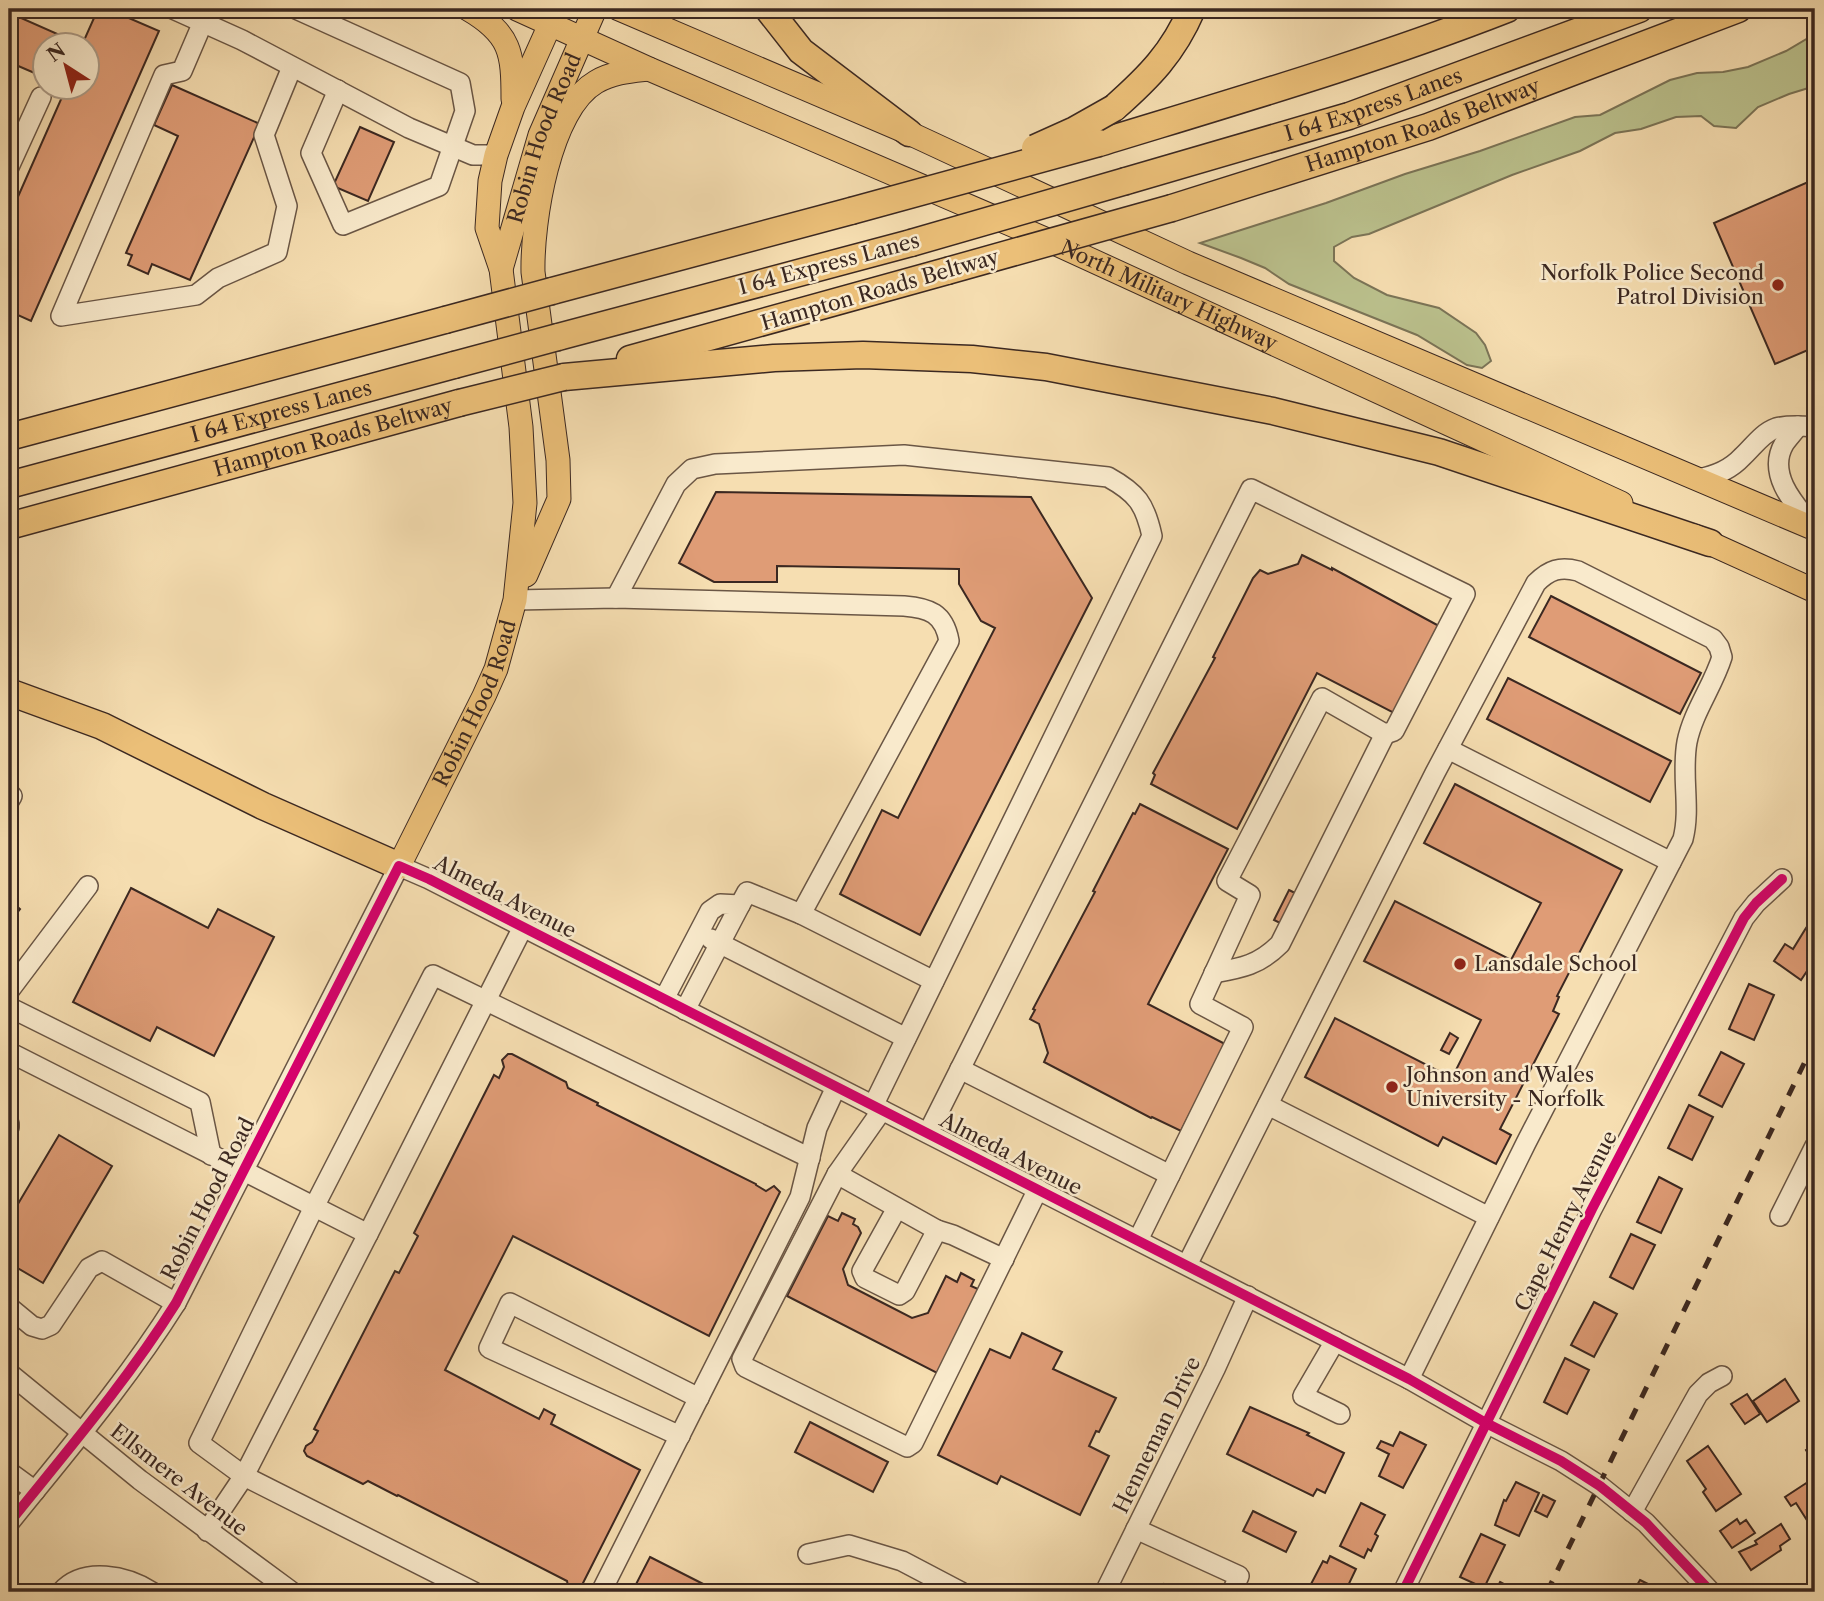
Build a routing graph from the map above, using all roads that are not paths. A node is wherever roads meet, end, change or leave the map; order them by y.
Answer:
1 (173, 9) edge
2 (296, 9) edge
3 (468, 9) edge
4 (517, 9) edge
5 (595, 9) edge
6 (620, 9) edge
7 (768, 9) edge
8 (1192, 9) edge
9 (1507, 9) edge
10 (1639, 9) edge
11 (1738, 9) edge
12 (554, 16) edge
13 (203, 22) junction
14 (582, 38) junction
15 (292, 67) junction
16 (649, 69) junction
17 (338, 90) junction
18 (39, 102) edge
19 (513, 107) junction
20 (909, 133) junction
21 (454, 146) junction
22 (496, 155) junction
23 (9, 167) edge
24 (960, 181) junction
25 (501, 269) junction
26 (564, 377) junction
27 (1807, 427) edge
28 (9, 437) edge
29 (1698, 479) junction
30 (9, 485) edge
31 (9, 526) edge
32 (1815, 529) edge
33 (1710, 543) junction
34 (1815, 591) edge
35 (616, 598) junction
36 (515, 600) junction
37 (9, 692) edge
38 (1385, 734) junction
39 (1448, 749) junction
40 (9, 793) edge
41 (9, 802) edge
42 (1671, 862) junction
43 (399, 866) junction
44 (1782, 879) dead end
45 (88, 886) dead end
46 (740, 905) junction
47 (801, 914) junction
48 (523, 927) junction
49 (698, 934) junction
50 (720, 943) junction
51 (1214, 973) junction
52 (934, 981) junction
53 (9, 991) edge
54 (664, 999) junction
55 (487, 1001) junction
56 (9, 1007) edge
57 (685, 1010) junction
58 (906, 1038) junction
59 (9, 1052) edge
60 (960, 1069) junction
61 (836, 1087) junction
62 (1268, 1105) junction
63 (877, 1108) junction
64 (928, 1133) junction
65 (1815, 1146) edge
66 (211, 1155) junction
67 (810, 1158) junction
68 (244, 1171) junction
69 (837, 1174) junction
70 (1170, 1174) junction
71 (1038, 1189) junction
72 (314, 1207) junction
73 (897, 1208) junction
74 (1780, 1216) dead end
75 (1489, 1217) junction
76 (937, 1230) junction
77 (368, 1234) junction
78 (1138, 1240) junction
79 (1004, 1259) junction
80 (1187, 1265) junction
81 (1248, 1296) junction
82 (176, 1303) junction
83 (9, 1307) edge
84 (1335, 1340) junction
85 (9, 1373) edge
86 (1722, 1376) dead end
87 (1409, 1379) junction
88 (699, 1398) junction
89 (1340, 1414) dead end
90 (1486, 1423) junction
91 (82, 1433) junction
92 (680, 1436) junction
93 (9, 1472) edge
94 (244, 1476) junction
95 (35, 1491) junction
96 (1632, 1512) junction
97 (9, 1523) edge
98 (1136, 1529) junction
99 (207, 1531) junction
100 (808, 1554) dead end
101 (61, 1592) edge
102 (152, 1592) edge
103 (292, 1592) edge
104 (474, 1592) edge
105 (601, 1592) edge
106 (961, 1592) edge
107 (1105, 1592) edge
108 (1232, 1592) edge
109 (1403, 1592) edge
110 (1711, 1592) edge

1 - 13 street
2 - 21 street
3 - 19 main road
4 - 12 main road, North Military Highway
5 - 14 main road, Robin Hood Road
6 - 20 main road, North Military Highway
7 - 20 highway
8 - 24 highway, bridge
9 - 24 highway, bridge
10 - 30 highway, I 64 Express Lanes, bridge
11 - 26 highway, Hampton Roads Beltway, bridge
12 - 14 main road, North Military Highway
12 - 19 main road, Robin Hood Road
13 - 15 street
13 - 15 street
14 - 16 main road, North Military Highway
14 - 25 main road, Robin Hood Road
15 - 17 street
16 - 33 main road, North Military Highway
16 - 36 main road
17 - 21 street
17 - 21 street
18 - 23 street
19 - 22 main road, Robin Hood Road
20 - 29 main road, North Military Highway
21 - 22 street
22 - 25 main road, Robin Hood Road
24 - 28 highway, bridge
25 - 36 main road, Robin Hood Road
26 - 31 highway, Hampton Roads Beltway, bridge
26 - 33 highway
27 - 29 street
27 - 32 street
29 - 32 main road, North Military Highway
33 - 34 main road, North Military Highway
35 - 36 street
35 - 47 street
35 - 52 street
36 - 43 main road, Robin Hood Road
37 - 43 highway
38 - 51 street
38 - 51 street
38 - 60 street
39 - 42 street
39 - 42 street
39 - 62 street
40 - 41 street
42 - 75 street
43 - 48 street, Almeda Avenue
43 - 68 street, Robin Hood Road
44 - 90 street, Cape Henry Avenue
45 - 53 street
46 - 47 street
46 - 49 street
46 - 50 street
47 - 52 street
48 - 54 street, Almeda Avenue
48 - 55 street
49 - 50 street
49 - 54 street
50 - 57 street
50 - 58 street
51 - 70 street
52 - 58 street
54 - 57 street, Almeda Avenue
55 - 67 street
55 - 72 street
55 - 77 street
56 - 66 street
57 - 61 street, Almeda Avenue
58 - 63 street
59 - 66 street
60 - 64 street
60 - 70 street
61 - 63 street, Almeda Avenue
61 - 67 street
62 - 75 street
62 - 80 street
63 - 64 street, Almeda Avenue
63 - 69 street
64 - 71 street, Almeda Avenue
65 - 74 street
66 - 68 street
67 - 88 street
68 - 72 street
68 - 82 street, Robin Hood Road
69 - 73 street
69 - 79 street
70 - 78 street
71 - 78 street, Almeda Avenue
71 - 79 street
72 - 77 street
72 - 94 street
73 - 76 street
73 - 76 street
75 - 87 street
76 - 79 street
77 - 94 street
78 - 80 street, Almeda Avenue
80 - 81 street, Almeda Avenue
81 - 84 street, Almeda Avenue
81 - 98 street, Henneman Drive
82 - 83 street
82 - 91 street, Robin Hood Road
84 - 87 street, Almeda Avenue
84 - 89 street
85 - 91 street, Ellsmere Avenue
86 - 96 street
87 - 90 street, Almeda Avenue
88 - 92 street
88 - 92 street
90 - 96 street, Almeda Avenue
90 - 109 street, Cape Henry Avenue
91 - 95 street, Robin Hood Road
91 - 99 street, Ellsmere Avenue
92 - 105 street
93 - 95 street
94 - 99 street
94 - 104 street
95 - 97 street, Robin Hood Road
96 - 110 street, Almeda Avenue
98 - 107 street, Henneman Drive
98 - 108 street
99 - 103 street, Ellsmere Avenue
100 - 106 street
101 - 102 street

